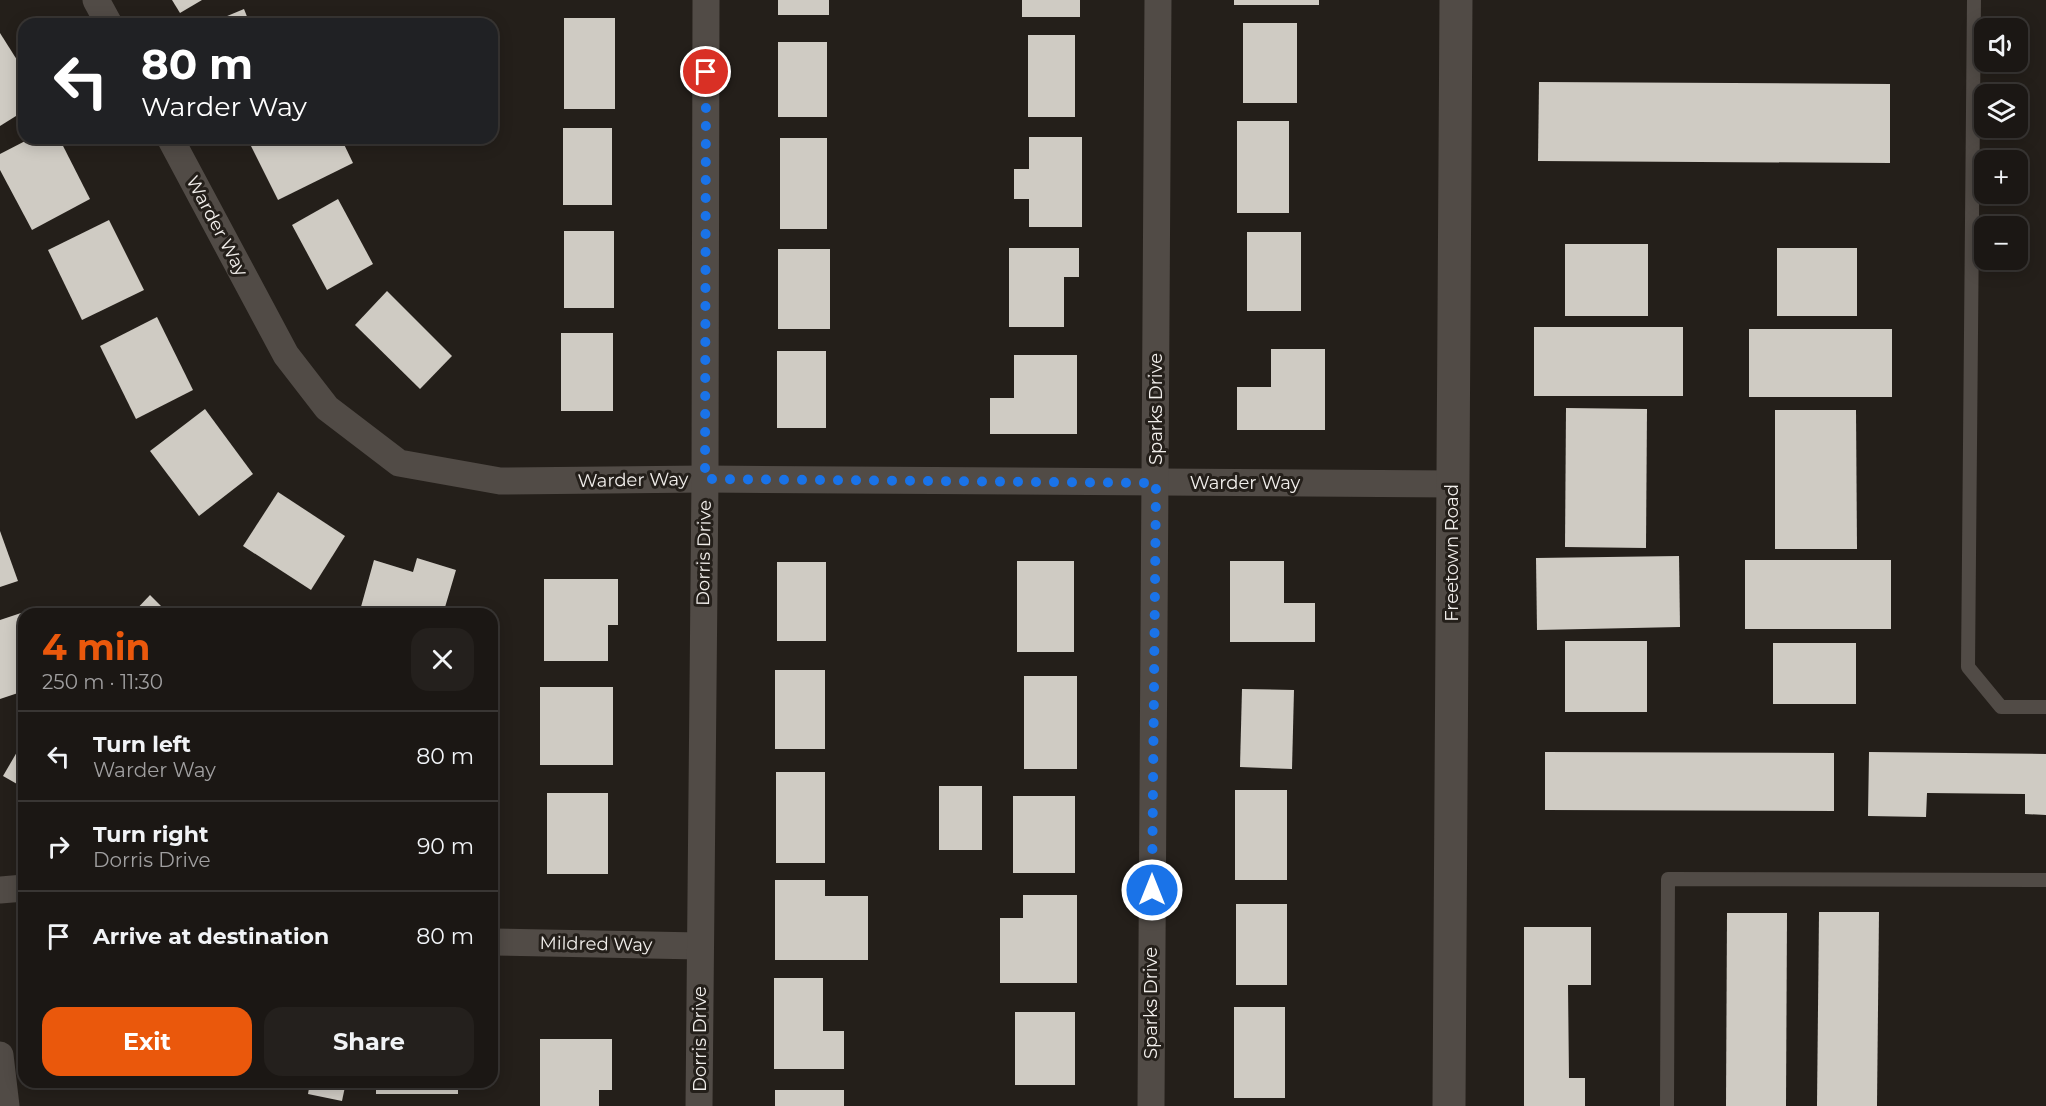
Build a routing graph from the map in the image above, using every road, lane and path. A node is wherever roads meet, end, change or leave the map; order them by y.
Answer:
1 (96, 0) edge
2 (706, 0) edge
3 (1158, 0) edge
4 (1456, 0) edge
5 (1974, 0) edge
6 (106, 18) edge
7 (173, 144) edge
8 (705, 479) junction
9 (1156, 483) junction
10 (1453, 484) junction
11 (2046, 707) edge
12 (2046, 880) edge
13 (18, 888) edge
14 (0, 890) edge
15 (498, 942) edge
16 (700, 946) junction
17 (0, 1055) edge
18 (6, 1106) edge
19 (699, 1106) edge
20 (1150, 1106) edge
21 (1449, 1106) edge
22 (1667, 1106) edge

1 - 6 street
2 - 8 street, Dorris Drive
3 - 9 street, Sparks Drive
4 - 10 street, Freetown Road
5 - 11 lane
7 - 8 street, Warder Way
8 - 9 street, Warder Way
8 - 16 street, Dorris Drive
9 - 10 street, Warder Way
9 - 20 street, Sparks Drive
10 - 21 street, Freetown Road
12 - 22 lane
13 - 14 street
15 - 16 street, Mildred Way
16 - 19 street, Dorris Drive
17 - 18 street

